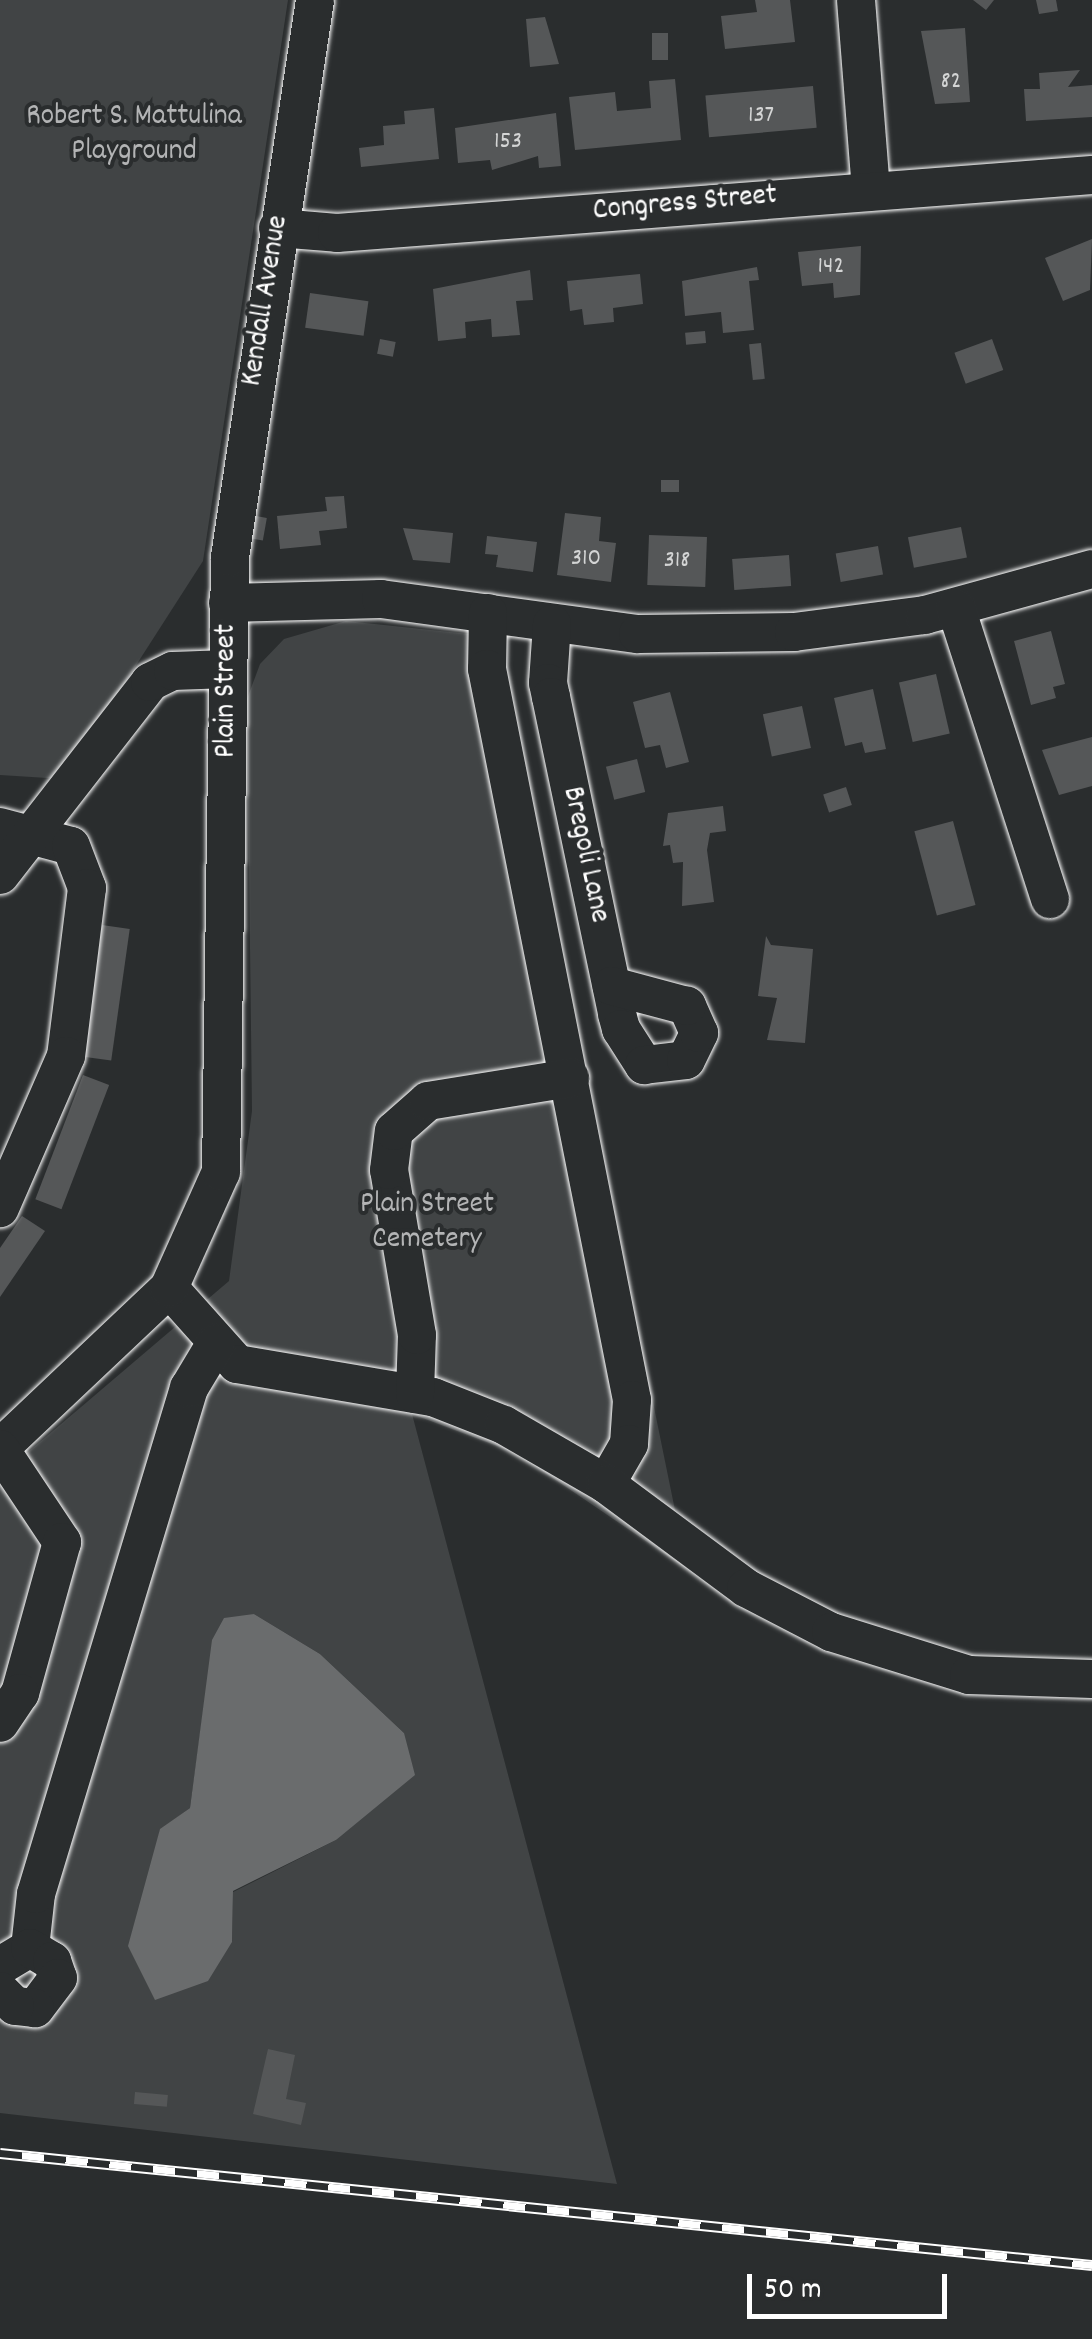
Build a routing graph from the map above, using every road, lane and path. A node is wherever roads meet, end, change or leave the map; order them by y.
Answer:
1 (315, 0) edge
2 (856, 0) edge
3 (1092, 174) edge
4 (871, 191) junction
5 (278, 228) junction
6 (1092, 568) edge
7 (228, 603) junction
8 (956, 608) junction
9 (488, 614) junction
10 (552, 624) junction
11 (228, 669) junction
12 (18, 830) edge
13 (0, 875) edge
14 (1050, 899) dead end
15 (612, 986) junction
16 (570, 1078) junction
17 (0, 1208) edge
18 (169, 1288) junction
19 (216, 1343) junction
20 (415, 1394) junction
21 (0, 1449) edge
22 (606, 1484) junction
23 (37, 1635) junction
24 (0, 1656) edge
25 (1092, 1679) edge
26 (0, 1723) edge
27 (15, 1957) edge
28 (0, 1991) edge

1 - 5 street, Kendall Avenue
2 - 4 street
3 - 4 street, Congress Street
4 - 5 street, Congress Street
5 - 7 street, Kendall Avenue
6 - 8 street, Plain Street
7 - 9 street, Plain Street
7 - 11 street, Plain Street
8 - 10 street, Plain Street
8 - 14 street
9 - 10 street, Plain Street
9 - 16 street
10 - 15 street, Bregoli Lane
11 - 12 street
11 - 18 street, Plain Street
12 - 13 street
12 - 17 street
15 - 15 street, Bregoli Lane
16 - 20 street
16 - 22 street
18 - 19 street
18 - 21 street, Plain Street
19 - 20 street
19 - 27 street
20 - 22 street
21 - 23 street
22 - 25 street
23 - 24 street
23 - 26 street
27 - 28 street

